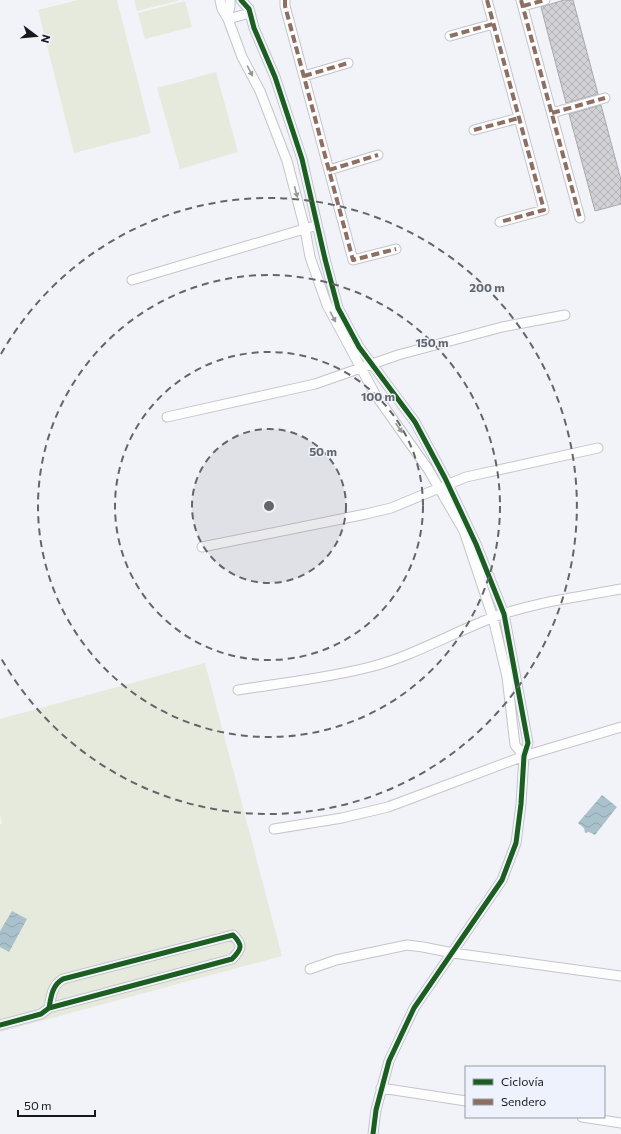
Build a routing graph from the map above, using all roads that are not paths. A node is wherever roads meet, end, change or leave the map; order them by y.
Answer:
1 (220, 0) edge
2 (230, 0) edge
3 (242, 0) edge
4 (251, 0) edge
5 (285, 0) edge
6 (487, 0) edge
7 (545, 0) edge
8 (522, 3) edge
9 (250, 11) junction
10 (227, 17) junction
11 (493, 24) junction
12 (450, 36) dead end
13 (348, 63) dead end
14 (304, 76) junction
15 (605, 98) dead end
16 (552, 113) junction
17 (519, 118) junction
18 (474, 130) dead end
19 (378, 155) dead end
20 (329, 170) junction
21 (580, 218) dead end
22 (500, 222) dead end
23 (317, 226) junction
24 (305, 229) junction
25 (396, 249) dead end
26 (132, 280) dead end
27 (565, 315) dead end
28 (372, 364) junction
29 (361, 368) junction
30 (167, 417) dead end
31 (598, 448) dead end
32 (444, 486) junction
33 (202, 547) dead end
34 (621, 590) edge
35 (504, 614) junction
36 (494, 618) junction
37 (238, 690) dead end
38 (621, 727) edge
39 (524, 756) junction
40 (274, 830) dead end
41 (453, 953) junction
42 (310, 969) dead end
43 (621, 976) edge
44 (49, 1008) junction
45 (0, 1025) edge
46 (381, 1088) junction
47 (465, 1101) edge
48 (590, 1118) edge
49 (621, 1122) edge
50 (373, 1134) edge

1 - 10 street
2 - 10 street
3 - 9 street
4 - 9 street
5 - 14 street
6 - 11 street
7 - 8 street
8 - 16 street
9 - 10 street
9 - 23 street
10 -> 24 street
11 - 12 street
11 - 17 street
13 - 14 street
14 - 20 street
15 - 16 street
16 - 21 street
17 - 18 street
17 - 22 street
19 - 20 street
20 - 25 street
23 - 24 street
23 - 28 street
24 - 26 street
24 -> 29 street
27 - 28 street
28 - 29 street
28 - 32 street
29 - 30 street
29 -> 32 street
31 - 32 street
32 - 33 street
32 - 35 street
32 - 36 street
34 - 35 street
35 - 36 street
35 - 39 street
36 - 37 street
36 - 39 street
38 - 39 street
39 - 40 street
39 - 41 street
41 - 42 street
41 - 43 street
41 - 46 street
44 - 44 street
44 - 45 street
46 - 47 street
46 - 50 street
48 - 49 street

